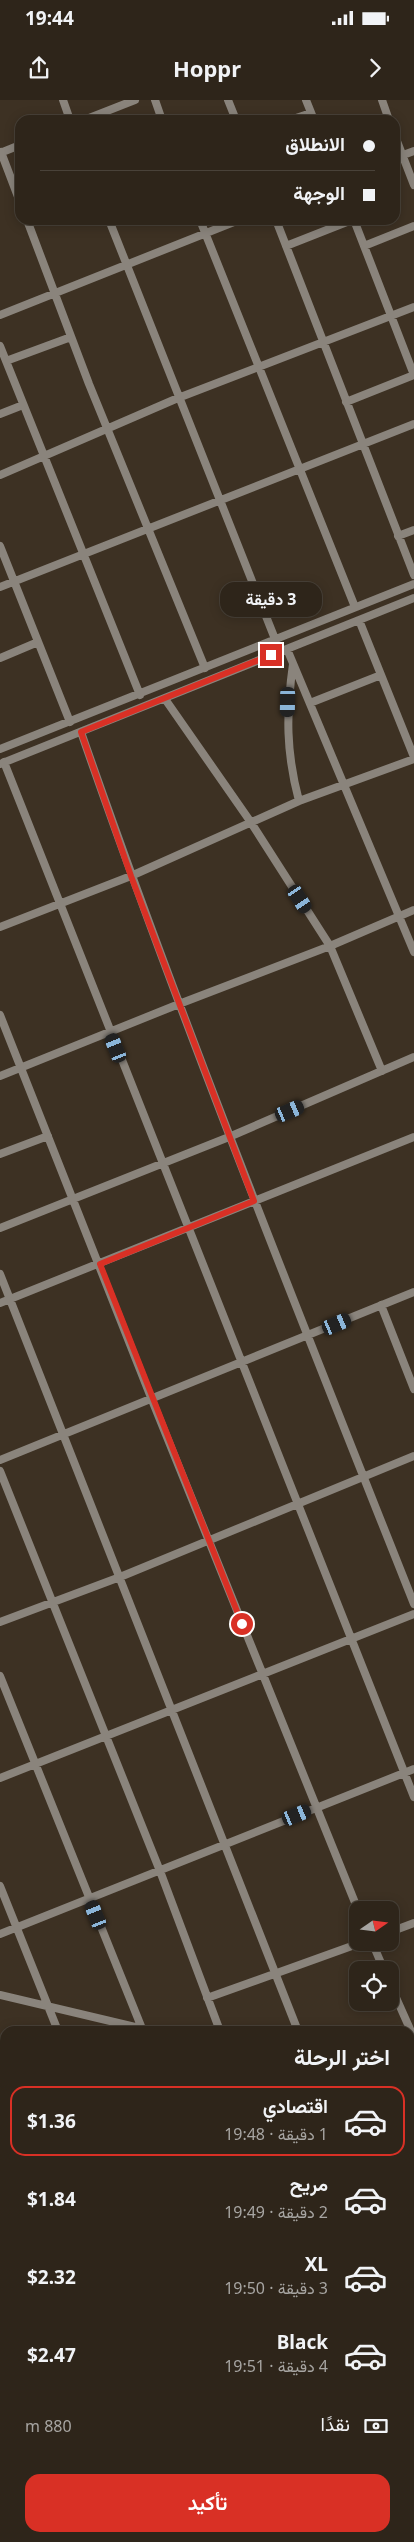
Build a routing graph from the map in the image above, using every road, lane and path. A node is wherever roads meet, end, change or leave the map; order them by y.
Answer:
1 (62, 100) edge
2 (135, 100) edge
3 (154, 100) edge
4 (228, 100) edge
5 (306, 100) edge
6 (382, 100) edge
7 (68, 115) edge
8 (97, 115) edge
9 (160, 115) edge
10 (234, 115) edge
11 (313, 115) edge
12 (387, 115) edge
13 (15, 147) edge
14 (414, 151) edge
15 (1, 152) edge
16 (400, 157) edge
17 (400, 159) edge
18 (414, 185) edge
19 (15, 189) edge
20 (29, 225) edge
21 (110, 225) edge
22 (202, 225) edge
23 (227, 225) edge
24 (278, 225) edge
25 (340, 225) edge
26 (355, 225) edge
27 (414, 226) edge
28 (205, 234) junction
29 (286, 246) junction
30 (364, 246) junction
31 (126, 264) junction
32 (55, 294) junction
33 (414, 307) edge
34 (0, 315) edge
35 (391, 316) junction
36 (71, 337) junction
37 (323, 342) junction
38 (0, 346) edge
39 (6, 361) junction
40 (259, 366) junction
41 (414, 375) edge
42 (178, 398) junction
43 (346, 402) junction
44 (23, 405) junction
45 (0, 414) edge
46 (414, 424) edge
47 (108, 429) junction
48 (362, 444) junction
49 (44, 457) junction
50 (300, 468) junction
51 (0, 475) edge
52 (219, 500) junction
53 (149, 527) junction
54 (414, 530) edge
55 (398, 536) junction
56 (0, 546) edge
57 (83, 553) junction
58 (414, 575) edge
59 (14, 581) junction
60 (414, 584) edge
61 (0, 587) edge
62 (414, 598) edge
63 (354, 607) junction
64 (359, 620) junction
65 (275, 639) junction
66 (38, 642) junction
67 (287, 649) junction
68 (0, 658) edge
69 (293, 664) junction
70 (205, 668) junction
71 (381, 675) junction
72 (140, 695) junction
73 (165, 699) junction
74 (310, 703) junction
75 (70, 722) junction
76 (81, 732) junction
77 (0, 748) edge
78 (414, 758) edge
79 (2, 763) edge
80 (342, 784) junction
81 (299, 801) junction
82 (250, 822) junction
83 (131, 876) junction
84 (58, 903) junction
85 (414, 910) edge
86 (399, 916) junction
87 (0, 927) edge
88 (330, 946) junction
89 (414, 952) edge
90 (179, 1004) junction
91 (0, 1015) edge
92 (109, 1032) junction
93 (414, 1056) edge
94 (21, 1068) junction
95 (382, 1071) junction
96 (0, 1076) edge
97 (48, 1136) junction
98 (229, 1137) junction
99 (414, 1137) edge
100 (0, 1154) edge
101 (162, 1164) junction
102 (73, 1198) junction
103 (254, 1201) junction
104 (0, 1228) edge
105 (188, 1228) junction
106 (100, 1264) junction
107 (0, 1274) edge
108 (414, 1292) edge
109 (10, 1299) junction
110 (0, 1303) edge
111 (381, 1305) junction
112 (307, 1336) junction
113 (241, 1364) junction
114 (414, 1389) edge
115 (152, 1400) junction
116 (64, 1435) junction
117 (414, 1456) edge
118 (0, 1460) edge
119 (0, 1471) edge
120 (364, 1476) junction
121 (297, 1504) junction
122 (209, 1541) junction
123 (120, 1577) junction
124 (51, 1602) junction
125 (414, 1604) edge
126 (414, 1614) edge
127 (0, 1622) edge
128 (350, 1639) junction
129 (262, 1674) junction
130 (0, 1676) edge
131 (171, 1710) junction
132 (106, 1735) junction
133 (36, 1763) junction
134 (414, 1769) edge
135 (404, 1773) junction
136 (0, 1778) edge
137 (414, 1797) edge
138 (315, 1808) junction
139 (223, 1846) junction
140 (160, 1871) junction
141 (0, 1886) edge
142 (89, 1898) junction
143 (354, 1901) edge
144 (414, 1923) edge
145 (16, 1928) junction
146 (399, 1929) edge
147 (0, 1934) edge
148 (349, 1947) edge
149 (277, 1974) junction
150 (0, 1995) edge
151 (207, 1998) junction
152 (399, 2004) edge
153 (47, 2008) junction
154 (56, 2026) edge
155 (126, 2026) edge
156 (141, 2026) edge
157 (218, 2026) edge
158 (296, 2026) edge
159 (409, 2026) edge

1 - 7 street
2 - 8 street
3 - 9 street
4 - 10 street
5 - 11 street
6 - 12 street
13 - 15 street
14 - 16 street
15 - 19 street
17 - 18 street
20 - 32 street
21 - 31 street
22 - 28 street
23 - 28 street
24 - 29 street
25 - 29 street
26 - 30 street
27 - 30 street
28 - 31 street
28 - 40 street
29 - 37 street
30 - 35 street
31 - 32 street
31 - 42 street
32 - 34 street
32 - 36 street
33 - 35 street
35 - 37 street
35 - 41 street
36 - 39 street
36 - 47 street
37 - 40 street
37 - 43 street
38 - 39 street
39 - 44 street
40 - 42 street
40 - 50 street
41 - 43 street
42 - 47 street
42 - 52 street
43 - 48 street
44 - 45 street
44 - 49 street
46 - 48 street
47 - 49 street
47 - 53 street
48 - 50 street
48 - 55 street
49 - 51 street
49 - 57 street
50 - 52 street
50 - 63 street
52 - 53 street
52 - 65 street
53 - 57 street
53 - 70 street
54 - 55 street
55 - 58 street
56 - 59 street
57 - 59 street
57 - 72 street
59 - 61 street
59 - 66 street
60 - 63 street
62 - 64 street
63 - 65 street
64 - 67 street
64 - 71 street
65 - 70 street
66 - 68 street
66 - 75 street
67 - 69 street
67 - 73 street
69 - 74 street
69 - 81 street
70 - 72 street
71 - 74 street
71 - 78 street
72 - 75 street
73 - 76 street
73 - 82 street
74 - 80 street
75 - 77 street
76 - 79 street
76 - 83 street
78 - 80 street
79 - 84 street
80 - 81 street
80 - 86 street
81 - 82 street
82 - 83 street
82 - 88 street
83 - 84 street
83 - 90 street
84 - 87 street
84 - 92 street
85 - 86 street
86 - 88 street
86 - 89 street
88 - 90 street
88 - 95 street
90 - 92 street
90 - 98 street
91 - 94 street
92 - 94 street
92 - 101 street
93 - 95 street
94 - 96 street
94 - 97 street
95 - 98 street
97 - 100 street
97 - 102 street
98 - 101 street
98 - 103 street
99 - 103 street
101 - 102 street
101 - 105 street
102 - 104 street
102 - 106 street
103 - 105 street
103 - 112 street
105 - 106 street
105 - 113 street
106 - 109 street
106 - 115 street
107 - 109 street
108 - 111 street
109 - 110 street
109 - 116 street
111 - 112 street
111 - 114 street
112 - 113 street
112 - 120 street
113 - 115 street
113 - 121 street
115 - 116 street
115 - 122 street
116 - 118 street
116 - 123 street
117 - 120 street
119 - 124 street
120 - 121 street
120 - 125 street
121 - 122 street
121 - 128 street
122 - 123 street
122 - 129 street
123 - 124 street
123 - 131 street
124 - 127 street
124 - 132 street
126 - 128 street
128 - 129 street
128 - 135 street
129 - 131 street
129 - 138 street
130 - 133 street
131 - 132 street
131 - 139 street
132 - 133 street
132 - 140 street
133 - 136 street
133 - 142 street
134 - 135 street
135 - 137 street
135 - 138 street
138 - 139 street
138 - 143 street
139 - 140 street
139 - 149 street
140 - 142 street
140 - 151 street
141 - 145 street
142 - 145 street
142 - 156 street
144 - 146 street
145 - 147 street
145 - 153 street
148 - 149 street
149 - 151 street
149 - 158 street
150 - 153 street
151 - 157 street
152 - 159 street
153 - 154 street
153 - 155 street

